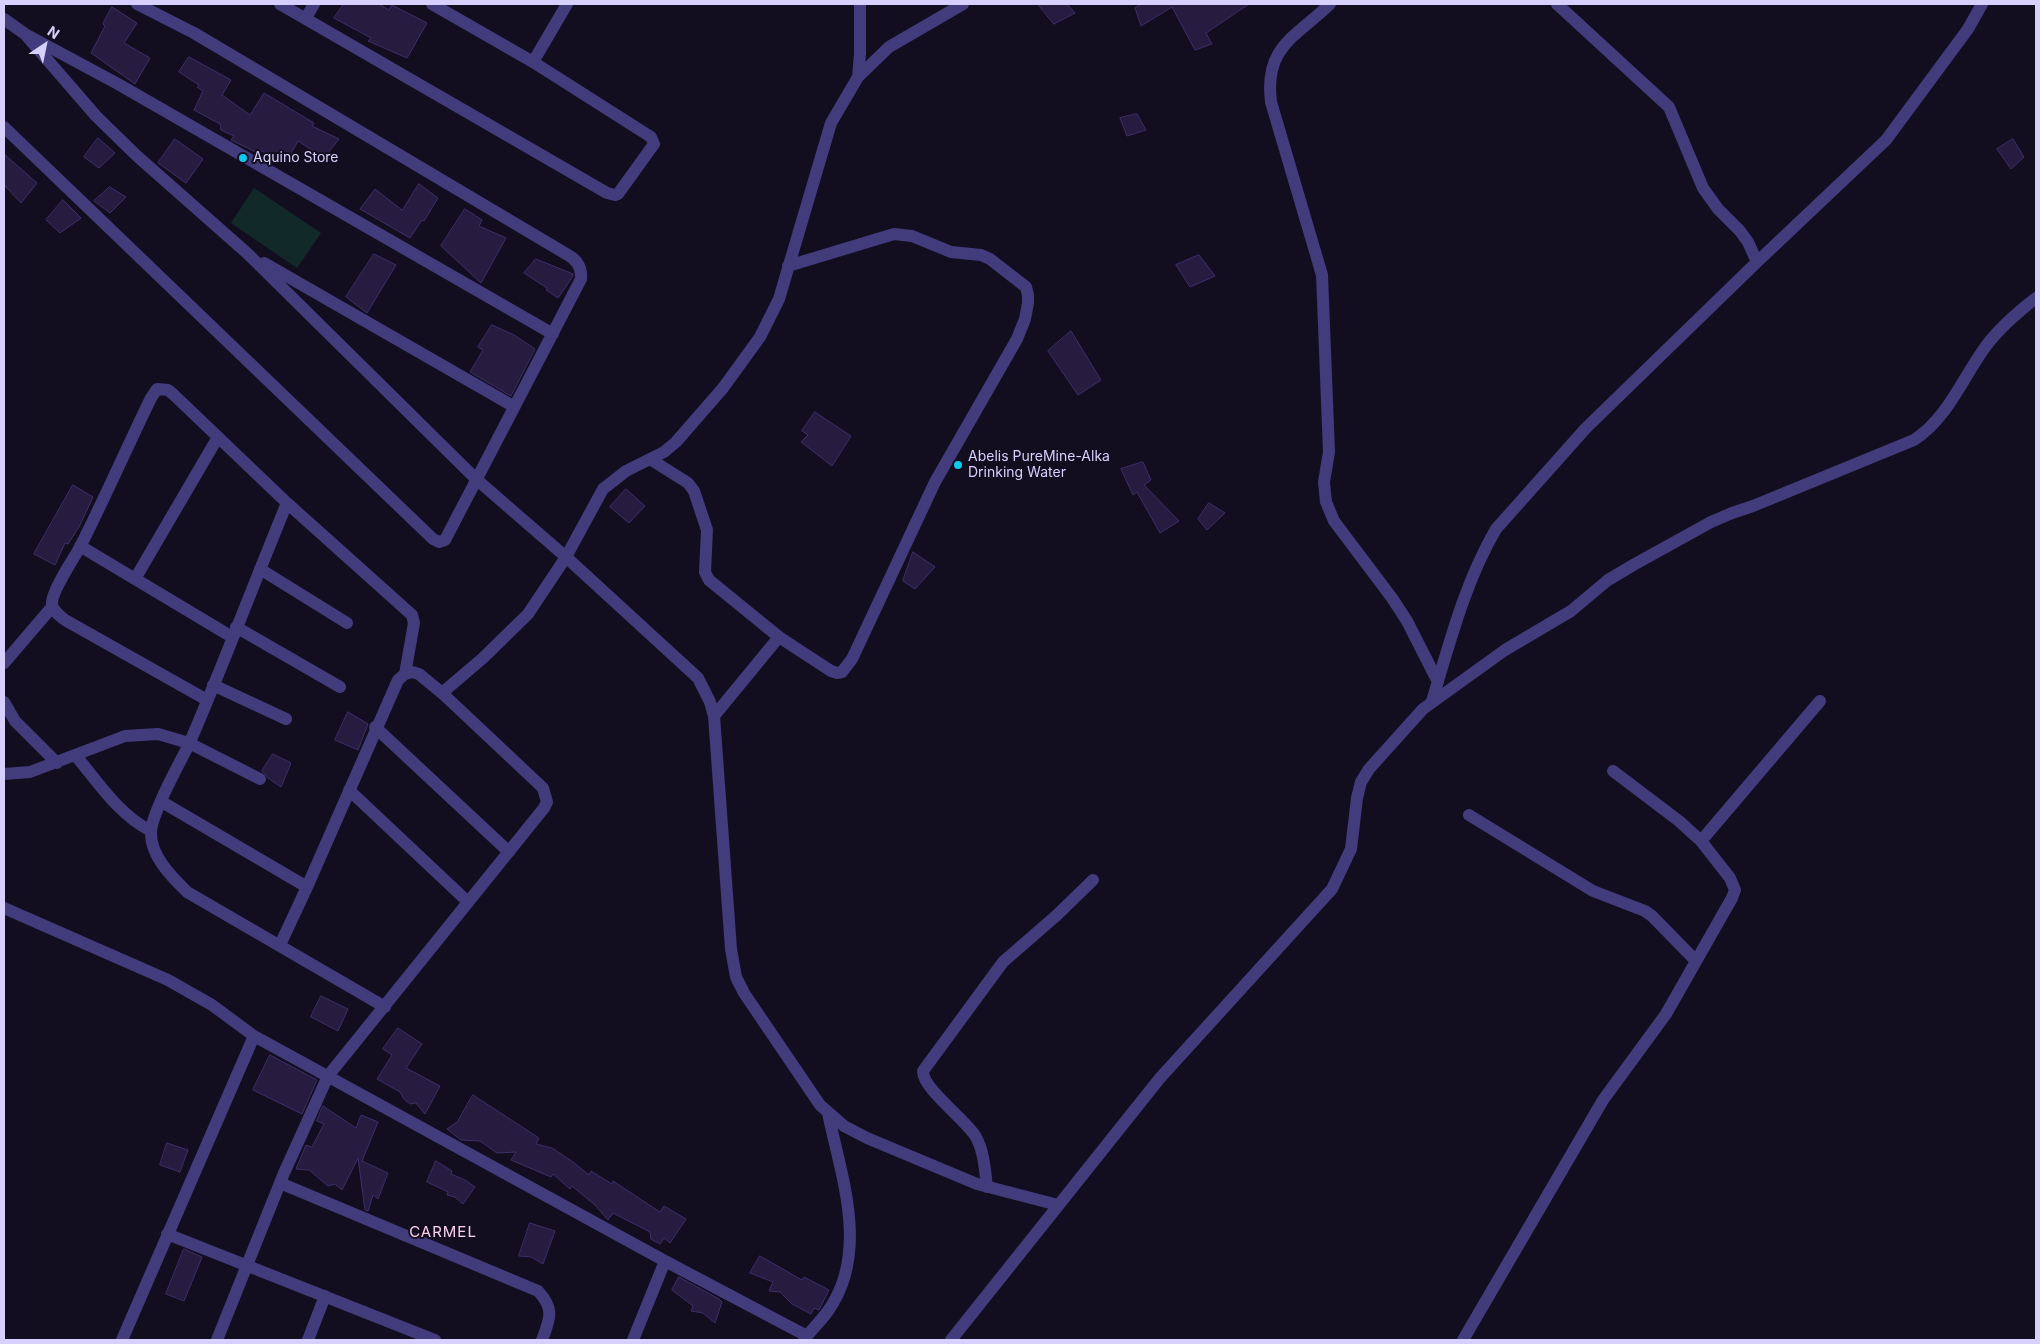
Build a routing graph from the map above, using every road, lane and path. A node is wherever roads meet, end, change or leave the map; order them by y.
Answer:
1 (137, 4) edge
2 (280, 4) edge
3 (314, 4) edge
4 (432, 4) edge
5 (567, 4) edge
6 (860, 4) edge
7 (963, 4) edge
8 (1330, 4) edge
9 (1557, 4) edge
10 (1982, 4) edge
11 (306, 18) junction
12 (4, 20) edge
13 (25, 34) junction
14 (532, 62) junction
15 (858, 77) junction
16 (4, 127) edge
17 (248, 254) junction
18 (1756, 262) junction
19 (788, 266) junction
20 (2036, 298) edge
21 (553, 334) junction
22 (513, 406) junction
23 (218, 436) junction
24 (650, 460) junction
25 (476, 479) junction
26 (287, 503) junction
27 (80, 546) junction
28 (566, 557) junction
29 (260, 569) junction
30 (136, 580) junction
31 (52, 607) junction
32 (347, 623) dead end
33 (234, 632) junction
34 (779, 637) junction
35 (4, 662) edge
36 (405, 674) junction
37 (1438, 682) junction
38 (213, 685) junction
39 (340, 687) dead end
40 (442, 693) junction
41 (207, 700) junction
42 (1432, 701) junction
43 (1820, 701) dead end
44 (4, 702) edge
45 (714, 716) junction
46 (286, 719) dead end
47 (376, 727) junction
48 (189, 743) junction
49 (76, 756) junction
50 (57, 763) junction
51 (1614, 772) dead end
52 (4, 774) edge
53 (260, 779) dead end
54 (350, 790) junction
55 (162, 802) junction
56 (1469, 815) dead end
57 (151, 830) junction
58 (1701, 841) junction
59 (508, 852) junction
60 (1093, 880) dead end
61 (307, 887) junction
62 (468, 902) junction
63 (4, 908) edge
64 (280, 945) junction
65 (1696, 961) junction
66 (385, 1007) junction
67 (254, 1036) junction
68 (328, 1076) junction
69 (828, 1113) junction
70 (280, 1183) junction
71 (987, 1186) junction
72 (1058, 1204) junction
73 (167, 1234) junction
74 (665, 1261) junction
75 (246, 1264) junction
76 (325, 1296) junction
77 (805, 1338) edge
78 (122, 1340) edge
79 (216, 1340) edge
80 (308, 1340) edge
81 (435, 1340) edge
82 (542, 1340) edge
83 (633, 1340) edge
84 (951, 1340) edge
85 (1463, 1340) edge

1 - 21 street
2 - 11 street
3 - 11 street
4 - 14 street
5 - 14 street
6 - 15 street
7 - 15 street
8 - 37 street
9 - 18 street
10 - 18 street
11 - 14 street
12 - 13 street
13 - 17 street
13 - 21 street
15 - 19 street
16 - 25 street
17 - 22 street
17 - 25 street
18 - 37 street
19 - 24 street
19 - 34 street
20 - 42 street
21 - 22 street
22 - 25 street
23 - 26 street
23 - 27 street
23 - 30 street
24 - 28 street
24 - 34 street
25 - 28 street
26 - 29 street
26 - 36 street
27 - 30 street
27 - 31 street
28 - 40 street
28 - 45 street
29 - 32 street
29 - 33 street
30 - 33 street
31 - 35 street
31 - 41 street
33 - 38 street
33 - 39 street
34 - 45 street
36 - 40 street
36 - 47 street
37 - 42 street
38 - 41 street
38 - 46 street
40 - 59 street
41 - 48 street
42 - 72 street
43 - 58 street
44 - 50 street
45 - 69 street
47 - 54 street
47 - 59 street
48 - 49 street
48 - 53 street
48 - 55 street
49 - 50 street
49 - 57 street
50 - 52 street
51 - 58 street
54 - 61 street
54 - 62 street
55 - 57 street
55 - 61 street
56 - 65 street
57 - 64 street
58 - 65 street
59 - 62 street
60 - 71 street
61 - 64 street
62 - 66 street
63 - 67 street
64 - 66 street
65 - 85 street
66 - 68 street
67 - 68 street
67 - 73 street
68 - 70 street
68 - 74 street
69 - 71 street
69 - 77 street
70 - 75 street
70 - 82 street
71 - 72 street
72 - 84 street
73 - 75 street
73 - 78 street
74 - 77 street
74 - 83 street
75 - 76 street
75 - 79 street
76 - 80 street
76 - 81 street

